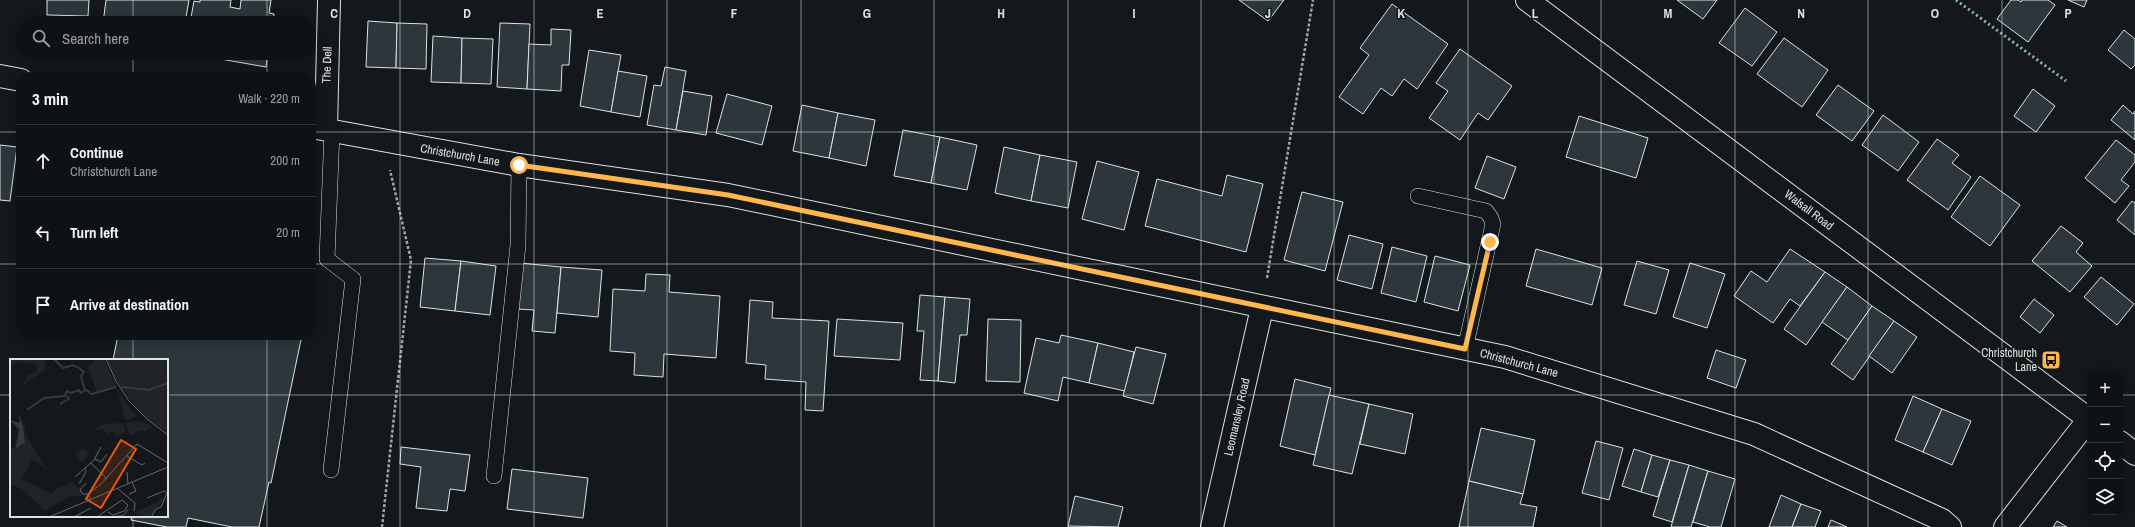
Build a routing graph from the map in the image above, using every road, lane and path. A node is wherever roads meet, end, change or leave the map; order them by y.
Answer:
1 (329, 0) edge
2 (1313, 0) edge
3 (1527, 0) edge
4 (0, 76) edge
5 (16, 79) edge
6 (323, 129) edge
7 (374, 140) junction
8 (519, 165) junction
9 (1418, 196) dead end
10 (1262, 308) junction
11 (1465, 349) junction
12 (2087, 418) edge
13 (2087, 422) edge
14 (2121, 443) edge
15 (2135, 454) edge
16 (331, 470) dead end
17 (494, 476) dead end
18 (382, 527) edge
19 (1212, 527) edge
20 (1950, 527) edge
21 (2005, 527) edge

1 - 6 street, The Dell
2 - 10 path
3 - 12 street, Walsall Road
4 - 5 street
6 - 7 street, Christchurch Lane
6 - 16 lane
7 - 8 street, Christchurch Lane
7 - 18 path
8 - 10 street, Christchurch Lane
8 - 17 lane
9 - 11 lane
10 - 11 street, Christchurch Lane
10 - 19 street, Leomansley Road
11 - 20 street, Christchurch Lane
13 - 21 street
14 - 15 street

